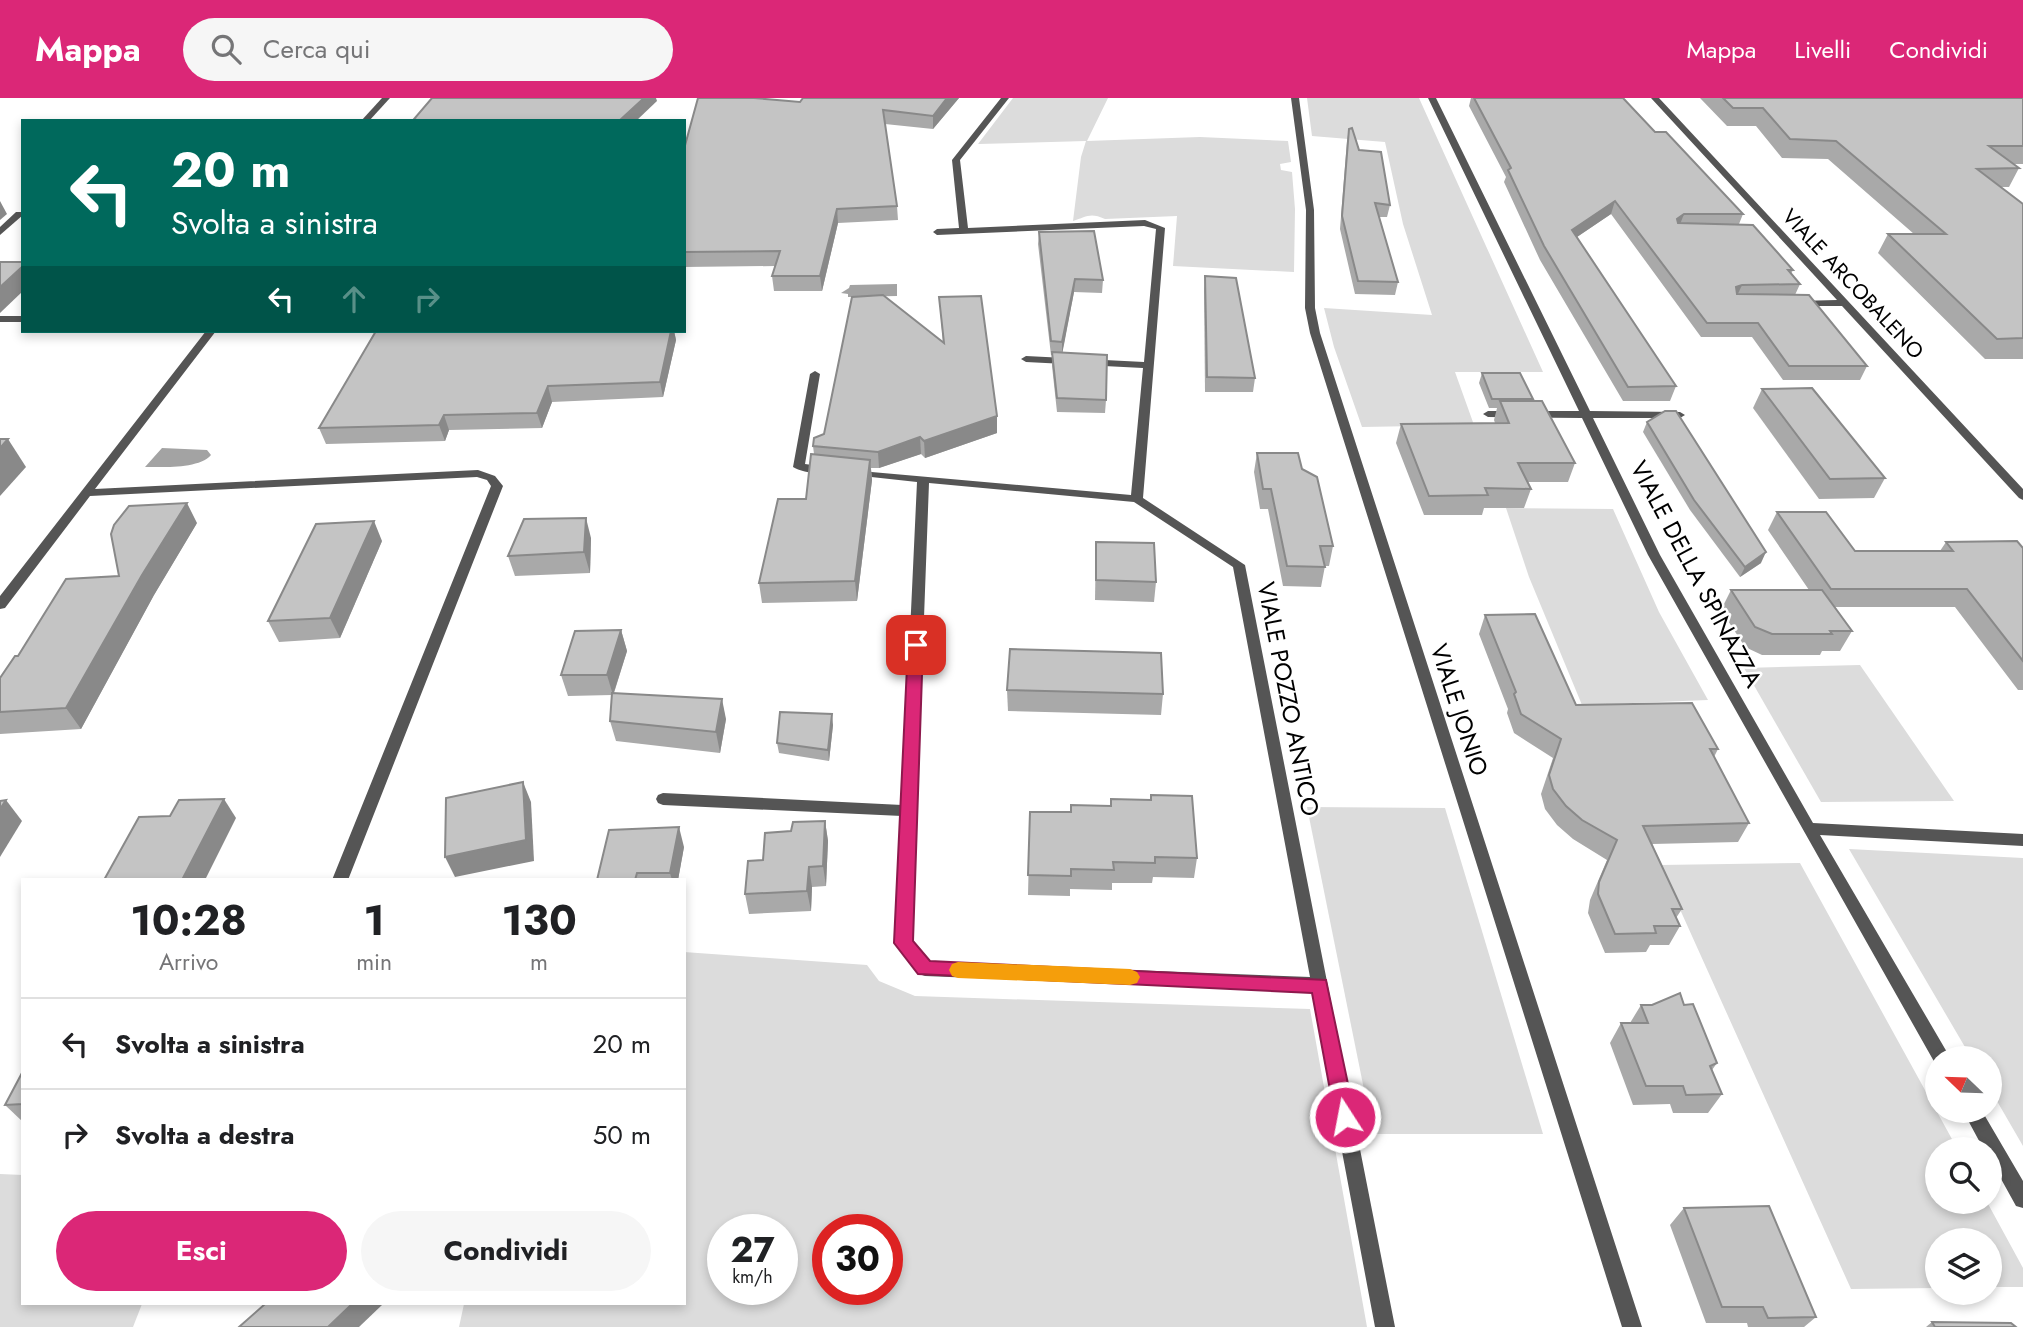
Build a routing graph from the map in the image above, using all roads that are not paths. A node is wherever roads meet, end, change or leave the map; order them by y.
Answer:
1 (386, 98) edge
2 (1004, 98) edge
3 (1295, 98) edge
4 (1432, 98) edge
5 (1655, 98) edge
6 (371, 119) edge
7 (19, 214) dead end
8 (964, 231) junction
9 (937, 232) dead end
10 (1780, 232) junction
11 (0, 233) edge
12 (1767, 233) dead end
13 (1845, 303) junction
14 (1791, 304) edge
15 (0, 318) edge
16 (21, 320) edge
17 (209, 333) edge
18 (1026, 359) dead end
19 (1150, 365) junction
20 (815, 374) dead end
21 (1488, 414) dead end
22 (1585, 415) junction
23 (1681, 415) edge
24 (923, 478) junction
25 (87, 493) junction
26 (2023, 496) edge
27 (1137, 499) junction
28 (0, 605) edge
29 (663, 799) dead end
30 (908, 811) junction
31 (1809, 829) junction
32 (2023, 840) edge
33 (341, 878) edge
34 (1320, 985) junction
35 (1934, 1046) edge
36 (1980, 1124) edge
37 (2023, 1199) edge
38 (1385, 1327) edge
39 (1632, 1327) edge

1 - 6 street
2 - 8 street
3 - 39 street, VIALE JONIO
4 - 22 street, VIALE DELLA SPINAZZA
5 - 10 street, VIALE ARCOBALENO
7 - 11 street
8 - 9 street
8 - 19 street
10 - 12 street
10 - 13 street, VIALE ARCOBALENO
13 - 14 street
13 - 26 street, VIALE ARCOBALENO
15 - 16 street
17 - 25 street
18 - 19 street
19 - 27 street
20 - 24 street
21 - 22 street
22 - 23 street
22 - 31 street, VIALE DELLA SPINAZZA
24 - 27 street
24 - 30 street
25 - 28 street
25 - 33 street
27 - 34 street, VIALE POZZO ANTICO
29 - 30 street
30 - 34 street
31 - 32 street
31 - 35 street, VIALE DELLA SPINAZZA
34 - 38 street, VIALE POZZO ANTICO
36 - 37 street

